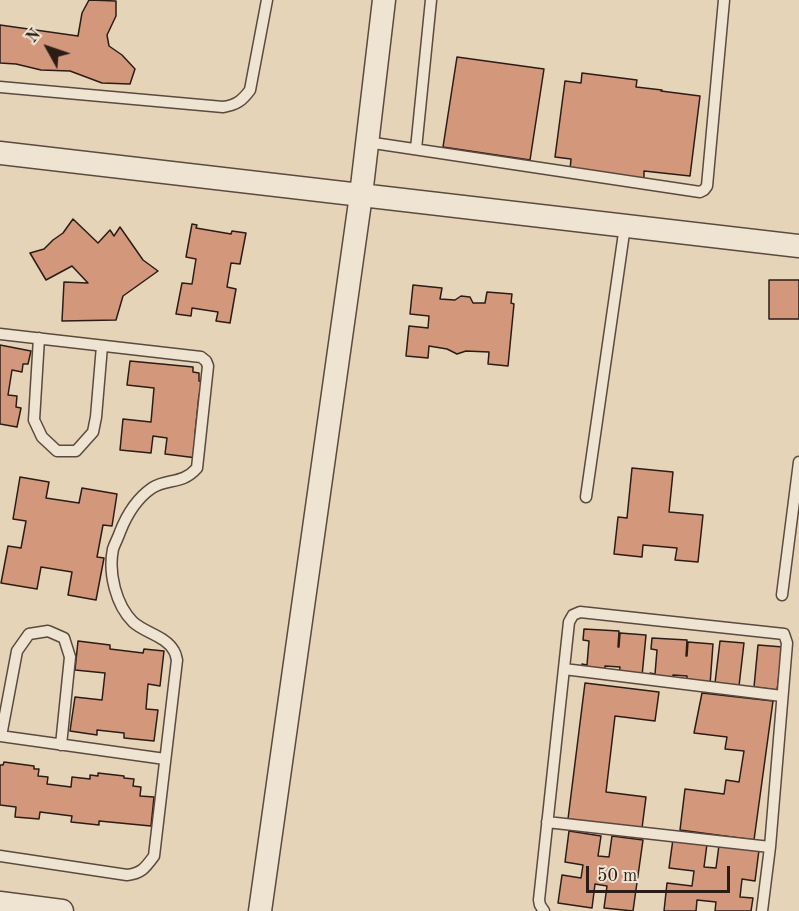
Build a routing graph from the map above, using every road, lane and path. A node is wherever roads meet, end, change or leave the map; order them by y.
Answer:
1 (267, 0) edge
2 (384, 0) edge
3 (431, 0) edge
4 (724, 0) edge
5 (0, 87) edge
6 (367, 142) junction
7 (416, 149) junction
8 (0, 153) edge
9 (361, 195) junction
10 (625, 226) junction
11 (799, 246) edge
12 (0, 334) edge
13 (39, 338) junction
14 (102, 346) junction
15 (799, 462) edge
16 (586, 497) dead end
17 (782, 595) dead end
18 (564, 669) junction
19 (782, 696) junction
20 (0, 736) edge
21 (61, 745) junction
22 (165, 759) junction
23 (547, 822) junction
24 (770, 847) junction
25 (0, 856) edge
26 (0, 903) edge
27 (62, 911) edge
28 (261, 911) edge
29 (544, 911) edge
30 (762, 911) edge

1 - 5 lane
2 - 6 street
3 - 7 lane
4 - 7 lane
6 - 7 lane
6 - 9 street
8 - 9 street
9 - 10 street
9 - 28 street
10 - 11 street
10 - 16 lane
12 - 13 lane
13 - 14 lane
13 - 14 lane
14 - 22 lane
15 - 17 lane
18 - 19 lane
18 - 19 lane
18 - 23 lane
19 - 24 lane
20 - 21 lane
20 - 21 lane
21 - 22 lane
22 - 25 lane
23 - 24 lane
23 - 29 lane
24 - 30 lane
26 - 27 street

